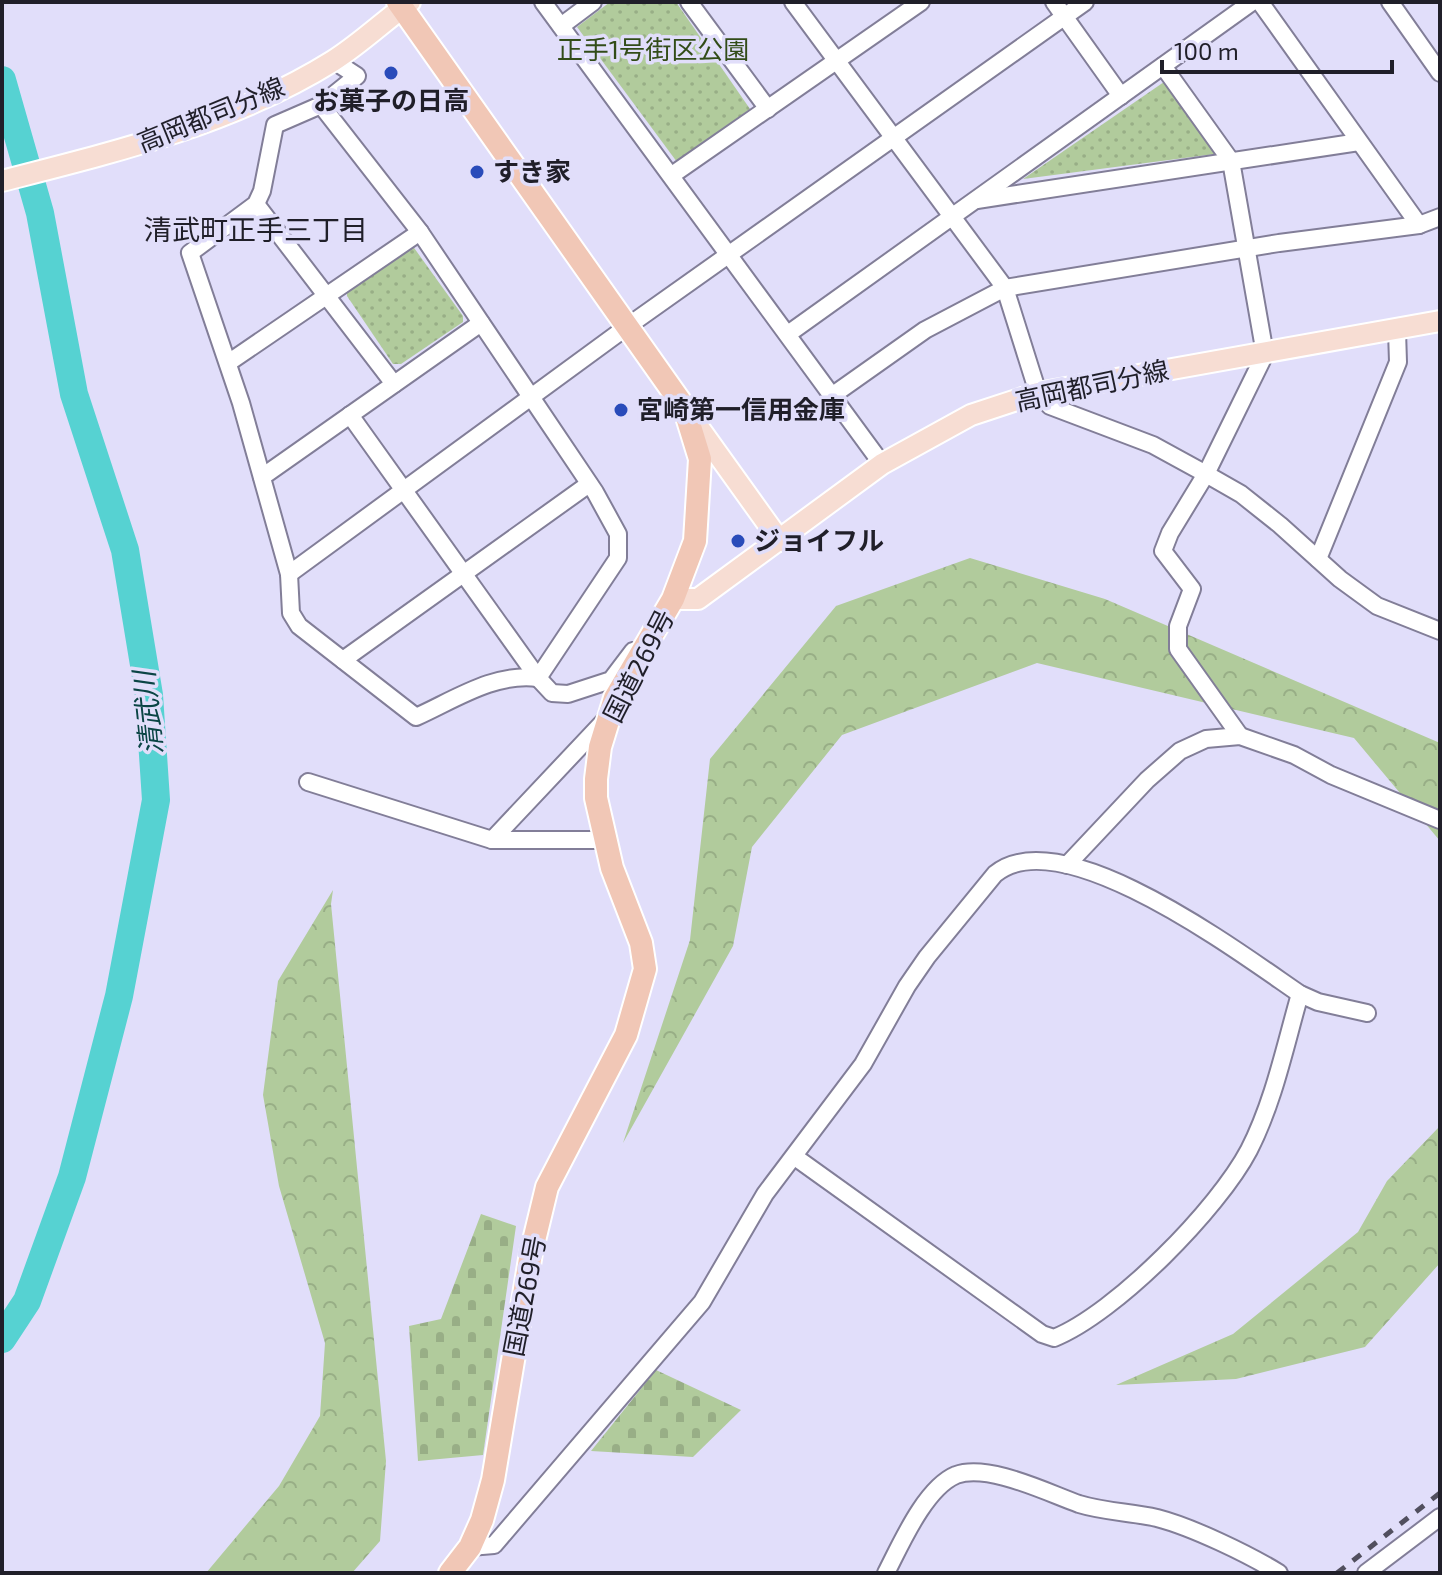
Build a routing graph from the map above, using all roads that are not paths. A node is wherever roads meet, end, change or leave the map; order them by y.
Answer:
1 (543, 2) edge
2 (593, 2) edge
3 (689, 2) edge
4 (793, 2) edge
5 (921, 2) edge
6 (1054, 2) edge
7 (1085, 2) edge
8 (1252, 2) edge
9 (1260, 2) edge
10 (1390, 2) edge
11 (403, 4) edge
12 (1064, 17) junction
13 (561, 26) junction
14 (334, 61) junction
15 (837, 62) junction
16 (1163, 66) junction
17 (1440, 73) edge
18 (1121, 96) junction
19 (321, 105) junction
20 (768, 109) junction
21 (894, 138) junction
22 (1359, 142) junction
23 (1231, 161) junction
24 (672, 175) junction
25 (2, 181) edge
26 (974, 201) junction
27 (256, 204) junction
28 (952, 217) junction
29 (1440, 217) edge
30 (1419, 225) junction
31 (420, 232) junction
32 (1246, 249) junction
33 (730, 254) junction
34 (1005, 288) junction
35 (326, 296) junction
36 (1440, 321) edge
37 (481, 323) junction
38 (628, 326) junction
39 (1397, 331) junction
40 (788, 334) junction
41 (1265, 354) junction
42 (228, 363) junction
43 (394, 384) junction
44 (1038, 393) junction
45 (833, 395) junction
46 (531, 397) junction
47 (684, 407) junction
48 (350, 415) junction
49 (882, 464) junction
50 (1206, 474) junction
51 (262, 477) junction
52 (589, 484) junction
53 (404, 491) junction
54 (780, 541) junction
55 (1318, 559) junction
56 (289, 574) junction
57 (464, 575) junction
58 (673, 599) junction
59 (1440, 631) edge
60 (343, 660) junction
61 (538, 678) junction
62 (610, 715) junction
63 (1240, 736) junction
64 (308, 782) dead end
65 (1440, 820) edge
66 (492, 840) junction
67 (606, 840) junction
68 (1067, 865) junction
69 (1300, 994) junction
70 (1367, 1013) dead end
71 (795, 1157) junction
72 (1440, 1517) edge
73 (470, 1547) junction
74 (450, 1573) edge
75 (886, 1573) edge
76 (1279, 1573) edge
77 (1366, 1573) edge

1 - 13 street
2 - 13 street
3 - 20 street
4 - 15 street
5 - 15 street
6 - 12 street
7 - 12 street
8 - 16 street
9 - 22 street
10 - 17 street
11 - 14 main road, 高岡都司分線
11 - 38 highway, 国道269号
12 - 18 street
12 - 21 street
13 - 24 street
14 - 19 street
14 - 25 main road, 高岡都司分線
15 - 20 street
15 - 21 street
16 - 18 street
16 - 23 street
18 - 26 street
19 - 27 street
19 - 31 street
20 - 24 street
21 - 28 street
21 - 33 street
22 - 23 street
22 - 30 street
23 - 26 street
23 - 32 street
24 - 33 street
26 - 28 street
27 - 35 street
27 - 42 street
28 - 34 street
28 - 40 street
29 - 30 street
30 - 32 street
31 - 35 street
31 - 37 street
32 - 34 street
32 - 41 street
33 - 38 street
33 - 40 street
34 - 44 street
34 - 45 street
35 - 42 street
35 - 43 street
36 - 39 main road, 高岡都司分線
37 - 43 street
37 - 46 street
38 - 46 street
38 - 47 highway, 国道269号
39 - 41 main road, 高岡都司分線
39 - 55 street
40 - 45 street
41 - 44 main road, 高岡都司分線
41 - 50 street
42 - 51 street
43 - 48 street
44 - 49 main road, 高岡都司分線
44 - 50 street
45 - 49 street
46 - 52 street
46 - 53 street
47 - 54 main road
47 - 58 highway, 国道269号
48 - 51 street
48 - 53 street
49 - 54 main road, 高岡都司分線
50 - 55 street
50 - 63 street
51 - 56 street
52 - 57 street
52 - 61 street
53 - 56 street
53 - 57 street
54 - 58 main road, 高岡都司分線
55 - 59 street
56 - 60 street
57 - 60 street
57 - 61 street
58 - 61 street
58 - 62 highway, 国道269号
60 - 61 street
62 - 66 street
62 - 67 highway, 国道269号
63 - 65 street
63 - 68 street
64 - 66 street
66 - 67 street
67 - 73 highway, 国道269号
68 - 69 street
68 - 71 street
69 - 70 street
69 - 71 street
71 - 73 street
72 - 77 street
73 - 74 highway, 国道269号
75 - 76 street

